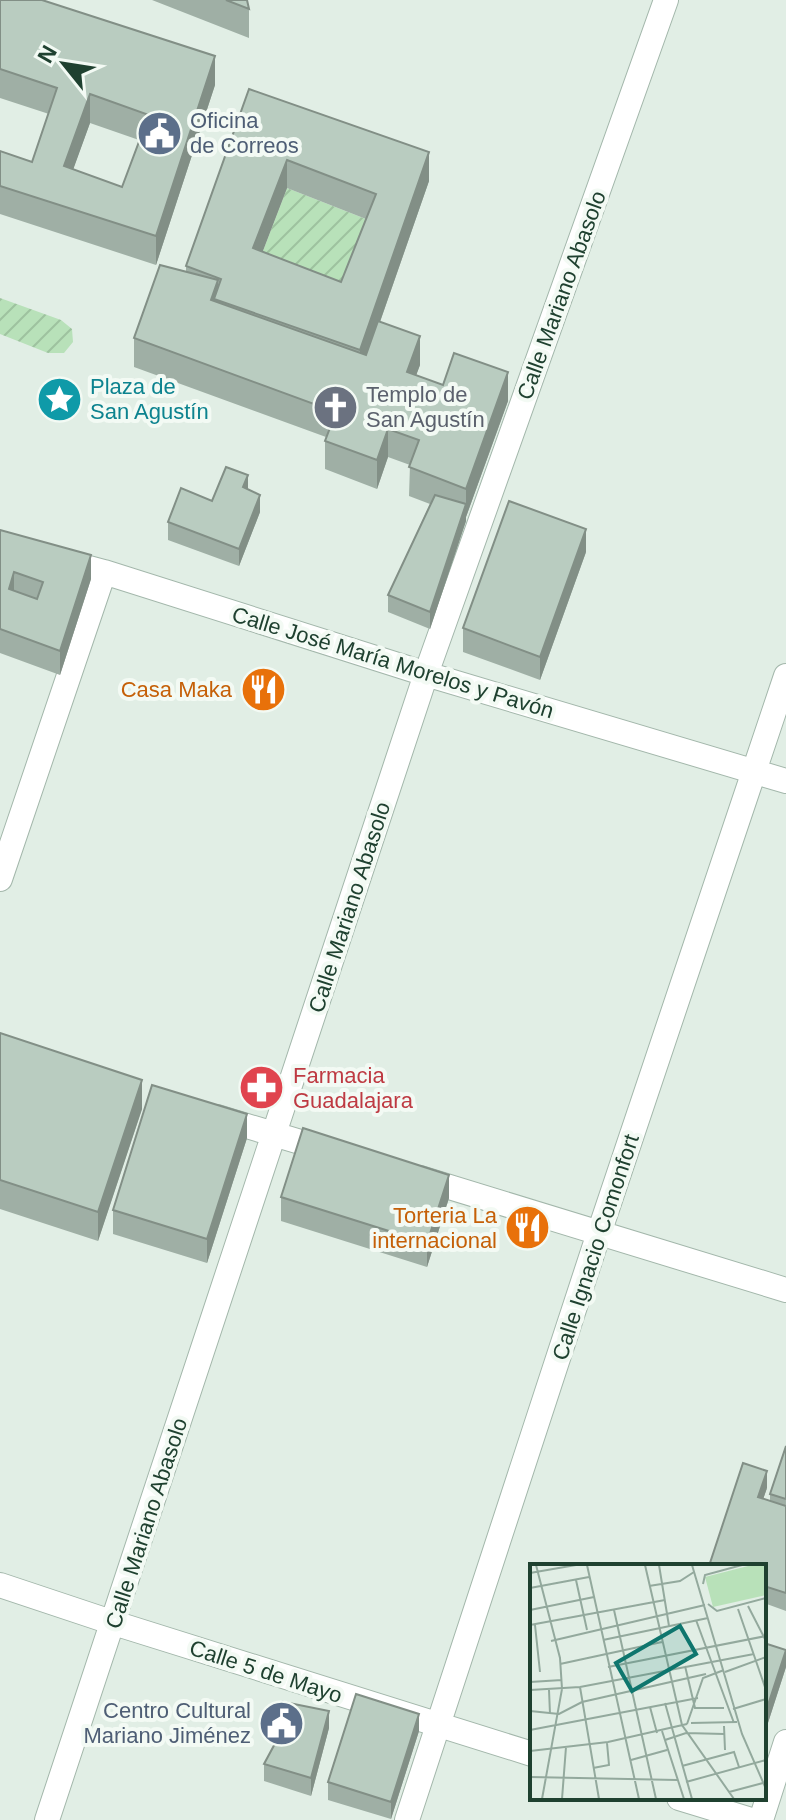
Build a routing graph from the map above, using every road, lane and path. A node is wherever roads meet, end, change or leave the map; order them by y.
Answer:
1 (666, 0) edge
2 (0, 544) edge
3 (104, 572) junction
4 (426, 674) junction
5 (786, 676) edge
6 (753, 771) junction
7 (786, 781) edge
8 (0, 879) edge
9 (197, 1111) edge
10 (273, 1134) junction
11 (347, 1156) edge
12 (392, 1170) edge
13 (599, 1233) junction
14 (786, 1290) edge
15 (0, 1585) edge
16 (114, 1623) junction
17 (439, 1725) junction
18 (786, 1742) edge
19 (530, 1753) edge
20 (686, 1800) edge
21 (47, 1820) edge
22 (407, 1820) edge
23 (751, 1820) edge
24 (761, 1820) edge

1 - 4 street, Calle Mariano Abasolo
2 - 3 street, Calle José María Morelos y Pavón
3 - 4 street, Calle José María Morelos y Pavón
3 - 8 street
4 - 6 street, Calle José María Morelos y Pavón
4 - 10 street, Calle Mariano Abasolo
5 - 6 street, Calle Ignacio Comonfort
6 - 7 street, Calle José María Morelos y Pavón
6 - 13 street, Calle Ignacio Comonfort
9 - 10 street
10 - 11 street
10 - 16 street, Calle Mariano Abasolo
12 - 13 street
13 - 14 street
13 - 17 street, Calle Ignacio Comonfort
15 - 16 street, Calle 5 de Mayo
16 - 17 street, Calle 5 de Mayo
16 - 21 street, Calle Mariano Abasolo
17 - 19 street, Calle 5 de Mayo
17 - 22 street, Calle Ignacio Comonfort
18 - 24 street
20 - 23 street

